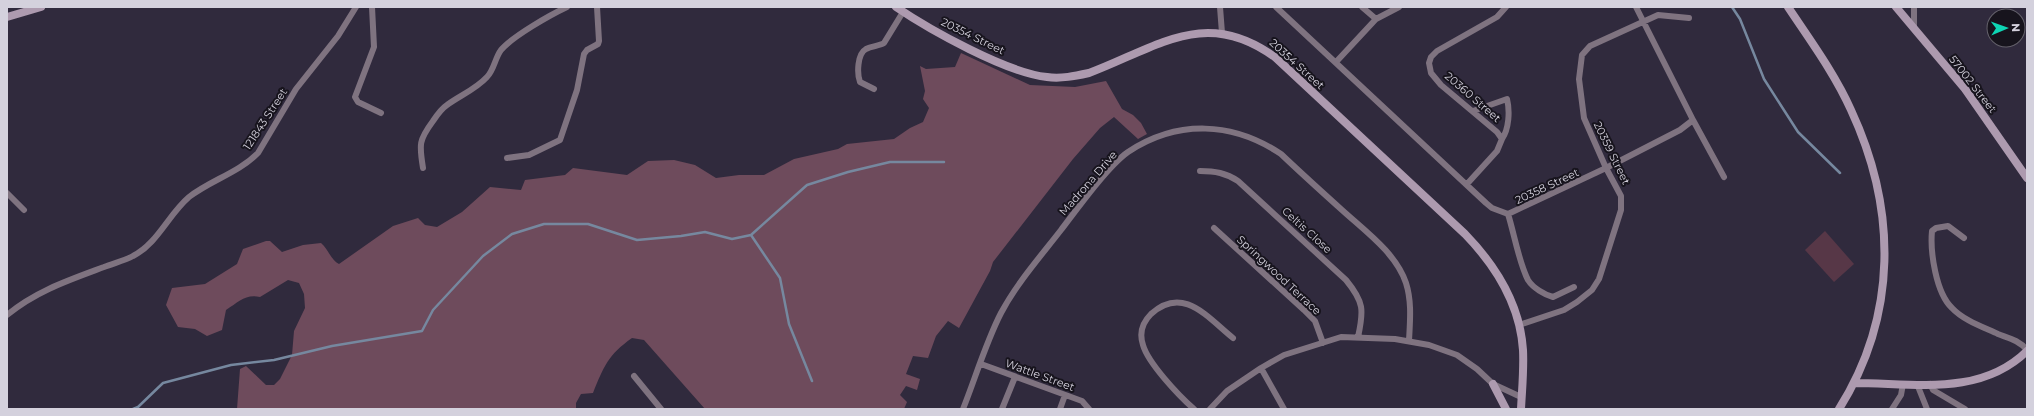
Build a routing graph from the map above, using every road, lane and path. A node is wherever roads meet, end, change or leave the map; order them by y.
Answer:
1 (41, 7) edge
2 (356, 7) edge
3 (372, 7) edge
4 (567, 7) edge
5 (597, 7) edge
6 (896, 7) edge
7 (1220, 7) edge
8 (1276, 7) edge
9 (1362, 7) edge
10 (1399, 7) edge
11 (1506, 7) edge
12 (1636, 7) edge
13 (1788, 7) edge
14 (1896, 7) edge
15 (1914, 7) edge
16 (903, 12) junction
17 (7, 17) edge
18 (1688, 18) dead end
19 (1376, 19) junction
20 (1643, 21) junction
21 (1914, 27) junction
22 (1222, 33) junction
23 (1336, 62) junction
24 (874, 89) dead end
25 (1473, 110) junction
26 (381, 113) dead end
27 (1694, 120) junction
28 (1502, 139) junction
29 (507, 158) dead end
30 (423, 168) dead end
31 (1606, 168) junction
32 (1200, 171) dead end
33 (1724, 177) dead end
34 (2027, 178) edge
35 (1467, 184) junction
36 (7, 193) edge
37 (24, 210) dead end
38 (1508, 214) junction
39 (1214, 228) dead end
40 (1964, 238) dead end
41 (1574, 287) dead end
42 (7, 315) edge
43 (1519, 325) junction
44 (1358, 337) junction
45 (1233, 338) dead end
46 (1409, 341) junction
47 (1323, 343) junction
48 (2027, 350) edge
49 (981, 364) junction
50 (1261, 368) junction
51 (634, 376) dead end
52 (1015, 377) junction
53 (1854, 383) junction
54 (1493, 384) junction
55 (1903, 384) junction
56 (1917, 384) junction
57 (1930, 384) junction
58 (1065, 395) junction
59 (1521, 397) junction
60 (662, 409) edge
61 (964, 409) edge
62 (1002, 409) edge
63 (1060, 409) edge
64 (1090, 409) edge
65 (1194, 409) edge
66 (1210, 409) edge
67 (1284, 409) edge
68 (1506, 409) edge
69 (1521, 409) edge
70 (1839, 409) edge
71 (1892, 409) edge
72 (1927, 409) edge
73 (1965, 409) edge

1 - 17 street
2 - 42 street, 121843 Street
3 - 26 street
4 - 30 street
5 - 29 street
6 - 16 street, 20354 Street
7 - 22 street
8 - 23 street, 20358 Street
9 - 19 street
10 - 19 street
11 - 25 street, 20360 Street
12 - 20 street
13 - 53 street
14 - 21 street, 57002 Street
15 - 21 street
16 - 22 street, 20354 Street
16 - 24 street
18 - 20 street, 20359 Street
19 - 23 street
20 - 27 street
20 - 31 street, 20359 Street
21 - 34 street, 57002 Street
22 - 43 street, 20354 Street
23 - 35 street, 20358 Street
25 - 28 street, 20360 Street
25 - 28 street
27 - 31 street, 20358 Street
27 - 33 street
28 - 35 street, 20360 Street
31 - 38 street, 20358 Street
31 - 43 street, 20359 Street
32 - 44 street, Celtis Close
35 - 38 street, 20358 Street
36 - 37 street
38 - 41 street
39 - 47 street, Springwood Terrace
40 - 48 street
43 - 59 street, 20354 Street
44 - 46 street
44 - 47 street
45 - 65 street
46 - 49 street, Madrona Drive
46 - 54 street
47 - 50 street
48 - 57 street
49 - 52 street, Wattle Street
49 - 61 street, Madrona Drive
50 - 66 street
50 - 67 street
51 - 60 street
52 - 58 street, Wattle Street
52 - 62 street
53 - 55 street
53 - 70 street
54 - 59 street
54 - 68 street
55 - 56 street
55 - 71 street
56 - 57 street
56 - 72 street
57 - 73 street
58 - 63 street
58 - 64 street, Wattle Street
59 - 69 street, 20354 Street

